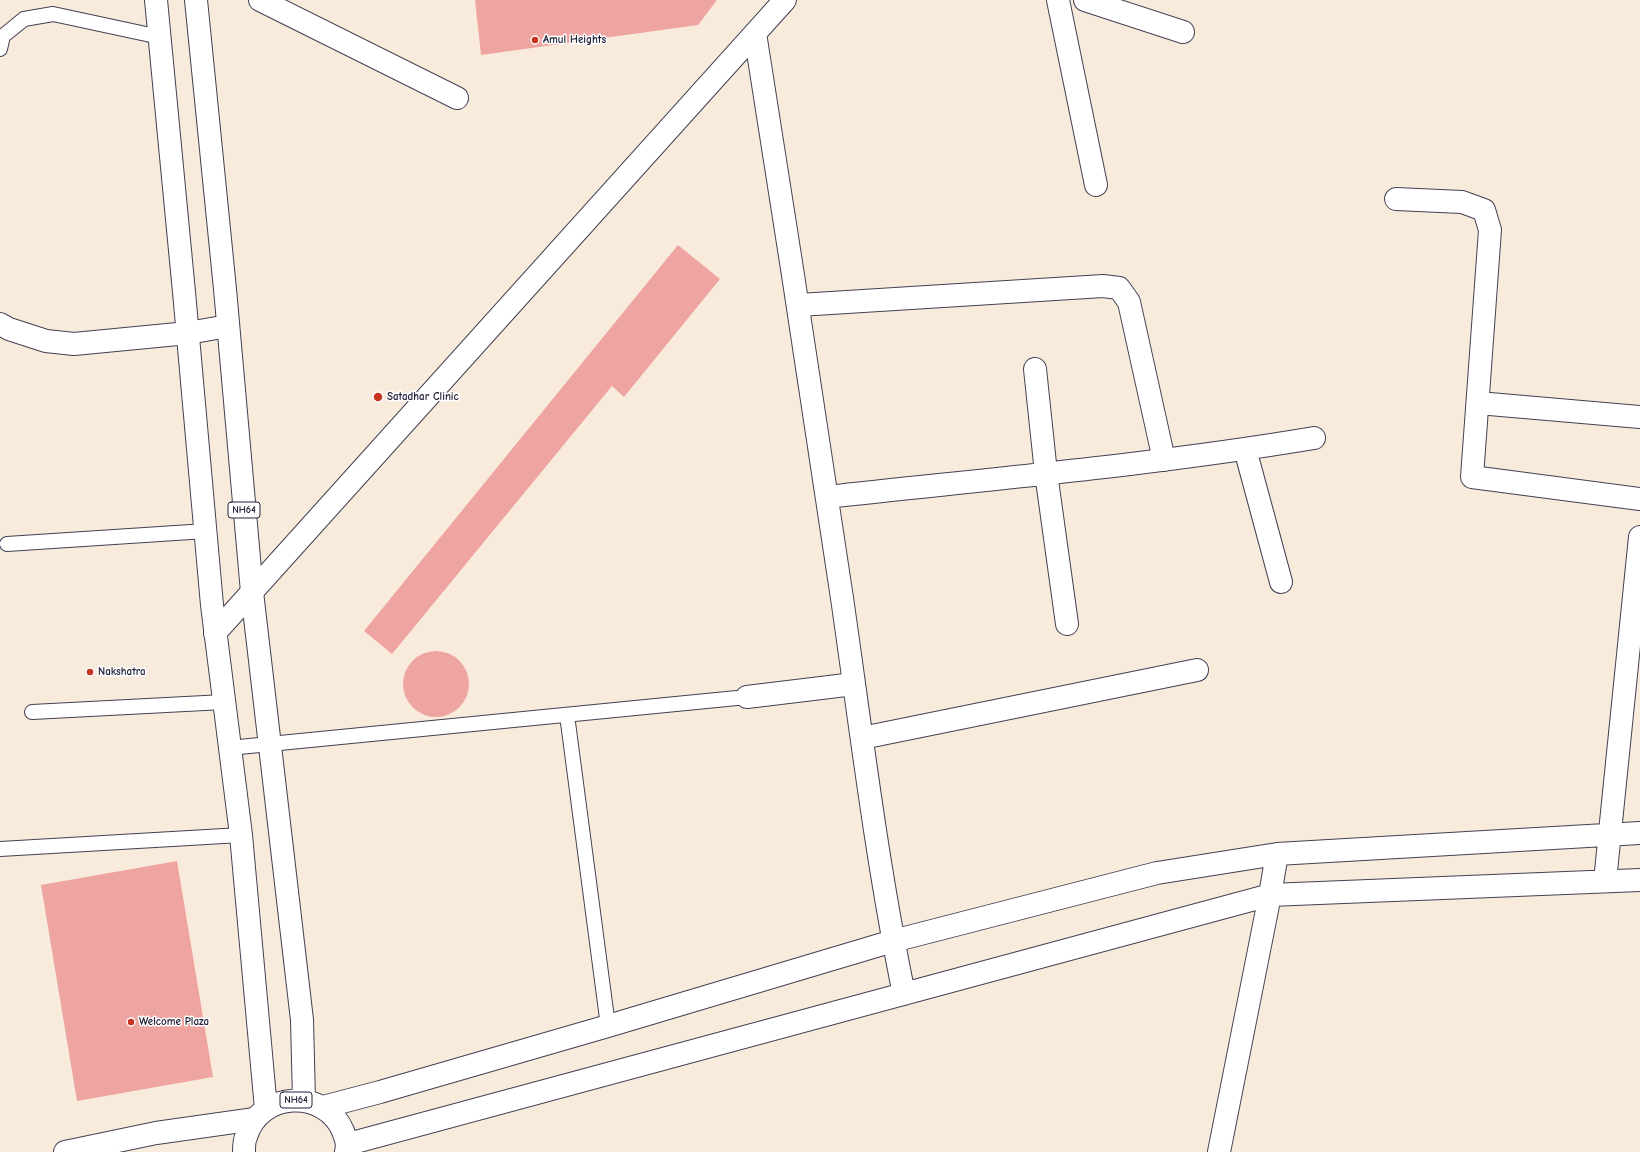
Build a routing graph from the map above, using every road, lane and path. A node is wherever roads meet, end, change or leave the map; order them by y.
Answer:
1 (156, 0) edge
2 (196, 0) edge
3 (260, 0) edge
4 (785, 0) edge
5 (1058, 0) edge
6 (1085, 0) edge
7 (1183, 32) dead end
8 (755, 33) junction
9 (160, 37) junction
10 (0, 49) edge
11 (457, 98) dead end
12 (1096, 184) dead end
13 (1396, 199) dead end
14 (798, 305) junction
15 (0, 324) edge
16 (228, 326) junction
17 (188, 333) junction
18 (1035, 369) dead end
19 (1478, 403) junction
20 (1640, 417) edge
21 (1314, 438) dead end
22 (1245, 449) junction
23 (1164, 460) junction
24 (1046, 473) junction
25 (827, 497) junction
26 (1640, 499) edge
27 (206, 531) junction
28 (1640, 537) edge
29 (7, 544) dead end
30 (1281, 582) dead end
31 (252, 592) junction
32 (1067, 624) dead end
33 (215, 633) junction
34 (1197, 670) dead end
35 (854, 684) junction
36 (747, 697) joint
37 (224, 702) junction
38 (32, 712) dead end
39 (567, 715) junction
40 (862, 738) junction
41 (269, 744) junction
42 (230, 748) junction
43 (1640, 833) edge
44 (241, 834) junction
45 (1609, 835) junction
46 (0, 848) edge
47 (1277, 854) junction
48 (1640, 880) edge
49 (1605, 881) junction
50 (1270, 895) junction
51 (893, 941) junction
52 (904, 994) junction
53 (608, 1026) junction
54 (313, 1104) junction
55 (261, 1114) junction
56 (347, 1148) edge
57 (65, 1152) edge
58 (244, 1152) edge
59 (1219, 1152) edge

1 - 9 main road, NH64
2 - 16 main road, NH64
3 - 11 main road
4 - 8 main road
5 - 12 main road
6 - 7 main road
8 - 14 main road
8 - 31 main road
9 - 10 lane
9 - 17 main road, NH64
13 - 19 main road
14 - 23 main road
14 - 25 main road
15 - 17 main road
16 - 17 main road
16 - 31 main road, NH64
17 - 27 main road, NH64
18 - 24 main road
19 - 20 main road
19 - 26 main road
21 - 22 main road
22 - 23 main road
22 - 30 main road
23 - 24 main road
24 - 25 main road
24 - 32 main road
25 - 35 main road
27 - 29 lane
27 - 33 main road, NH64
28 - 45 main road
31 - 33 main road
31 - 41 main road, NH64
33 - 37 main road, NH64
34 - 40 main road
35 - 36 main road
35 - 40 main road
36 - 39 lane
37 - 38 lane
37 - 42 main road, NH64
39 - 41 lane
39 - 53 lane
40 - 51 main road
41 - 42 lane
41 - 54 main road, NH64
42 - 44 main road, NH64
43 - 45 main road
44 - 46 lane
44 - 55 main road, NH64
45 - 47 main road
45 - 49 main road
47 - 50 main road
47 - 51 main road
48 - 49 main road
49 - 50 main road
50 - 52 main road
50 - 59 main road
51 - 52 main road
51 - 53 main road
52 - 56 main road
53 - 54 main road
54 - 55 main road, NH64
54 - 56 main road, NH64
55 - 57 main road
55 - 58 main road

